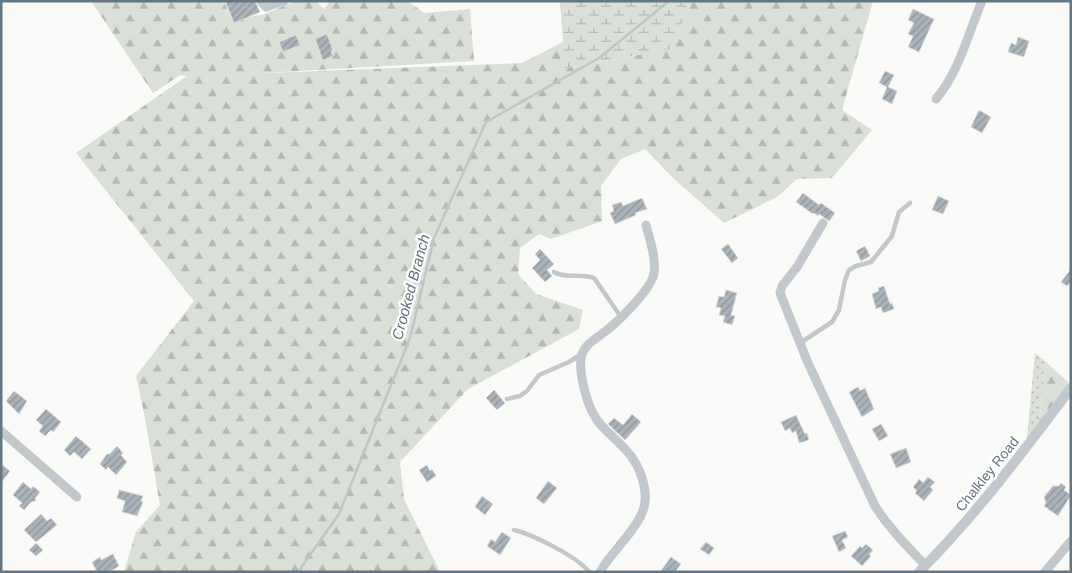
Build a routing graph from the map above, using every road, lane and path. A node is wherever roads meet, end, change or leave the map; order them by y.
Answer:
1 (261, 1) edge
2 (284, 1) edge
3 (982, 1) edge
4 (936, 99) dead end
5 (910, 203) dead end
6 (822, 223) dead end
7 (646, 224) dead end
8 (554, 272) dead end
9 (622, 318) junction
10 (800, 343) junction
11 (582, 353) junction
12 (1071, 388) edge
13 (507, 399) dead end
14 (1, 431) edge
15 (77, 497) dead end
16 (514, 530) dead end
17 (1071, 540) edge
18 (922, 568) edge
19 (589, 572) edge
20 (600, 572) edge
21 (1045, 572) edge

1 - 2 street
3 - 4 street
5 - 10 lane
6 - 10 street
7 - 9 street
8 - 9 lane
9 - 11 street
10 - 18 street
11 - 13 lane
11 - 20 street
12 - 18 street, Chalkley Road
14 - 15 street
16 - 19 lane
17 - 21 street

